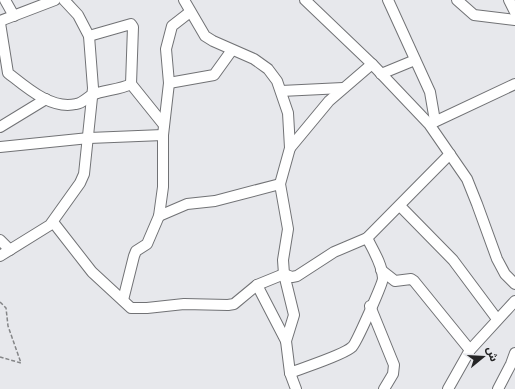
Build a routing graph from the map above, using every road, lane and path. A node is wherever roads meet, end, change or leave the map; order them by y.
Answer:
1 (5, 0) edge
2 (55, 0) edge
3 (64, 0) edge
4 (184, 0) edge
5 (304, 0) edge
6 (388, 0) edge
7 (458, 0) edge
8 (509, 0) edge
9 (190, 12) junction
10 (515, 12) edge
11 (14, 16) junction
12 (515, 20) edge
13 (0, 22) edge
14 (89, 36) junction
15 (232, 50) junction
16 (415, 60) junction
17 (372, 64) junction
18 (381, 74) junction
19 (4, 75) edge
20 (169, 83) junction
21 (130, 84) junction
22 (515, 84) edge
23 (343, 88) junction
24 (282, 91) junction
25 (92, 95) junction
26 (46, 99) junction
27 (432, 123) junction
28 (164, 124) junction
29 (0, 127) edge
30 (163, 135) junction
31 (89, 138) junction
32 (0, 147) edge
33 (290, 148) junction
34 (450, 154) junction
35 (280, 184) junction
36 (400, 206) junction
37 (159, 216) junction
38 (53, 222) junction
39 (367, 238) junction
40 (0, 240) edge
41 (10, 250) junction
42 (0, 256) edge
43 (381, 270) junction
44 (284, 274) junction
45 (515, 284) edge
46 (257, 285) junction
47 (123, 300) junction
48 (515, 301) edge
49 (0, 302) edge
50 (370, 306) junction
51 (497, 319) junction
52 (286, 341) junction
53 (470, 350) junction
54 (515, 353) edge
55 (0, 357) edge
56 (513, 367) edge
57 (290, 373) junction
58 (385, 388) edge
59 (296, 389) edge
60 (448, 389) edge
61 (498, 389) edge

1 - 11 street
2 - 11 street
3 - 14 street
4 - 9 street
5 - 17 street
6 - 16 street
7 - 12 street
8 - 10 street
9 - 15 street
9 - 20 street
11 - 13 street
13 - 19 street
14 - 21 street
14 - 25 street
15 - 20 street
15 - 24 street
16 - 18 street
16 - 27 street
17 - 18 street
17 - 23 street
18 - 27 street
19 - 26 street
20 - 28 street
21 - 25 street
21 - 28 street
22 - 27 street
23 - 24 street
23 - 33 street
24 - 33 street
25 - 26 street
25 - 31 street
26 - 29 street
27 - 34 street
28 - 30 street
30 - 31 street
30 - 37 street
31 - 32 street
31 - 38 street
33 - 35 street
34 - 36 street
34 - 45 street
35 - 37 street
35 - 44 street
36 - 39 street
36 - 51 street
37 - 47 street
38 - 41 street
38 - 47 street
39 - 43 street
39 - 44 street
40 - 41 street
41 - 42 street
43 - 50 street
43 - 53 street
44 - 46 street
44 - 52 street
46 - 47 street
46 - 52 street
48 - 51 street
49 - 55 path
50 - 57 street
50 - 58 street
51 - 53 street
52 - 57 street
53 - 60 street
54 - 56 street
56 - 61 street
57 - 59 street

